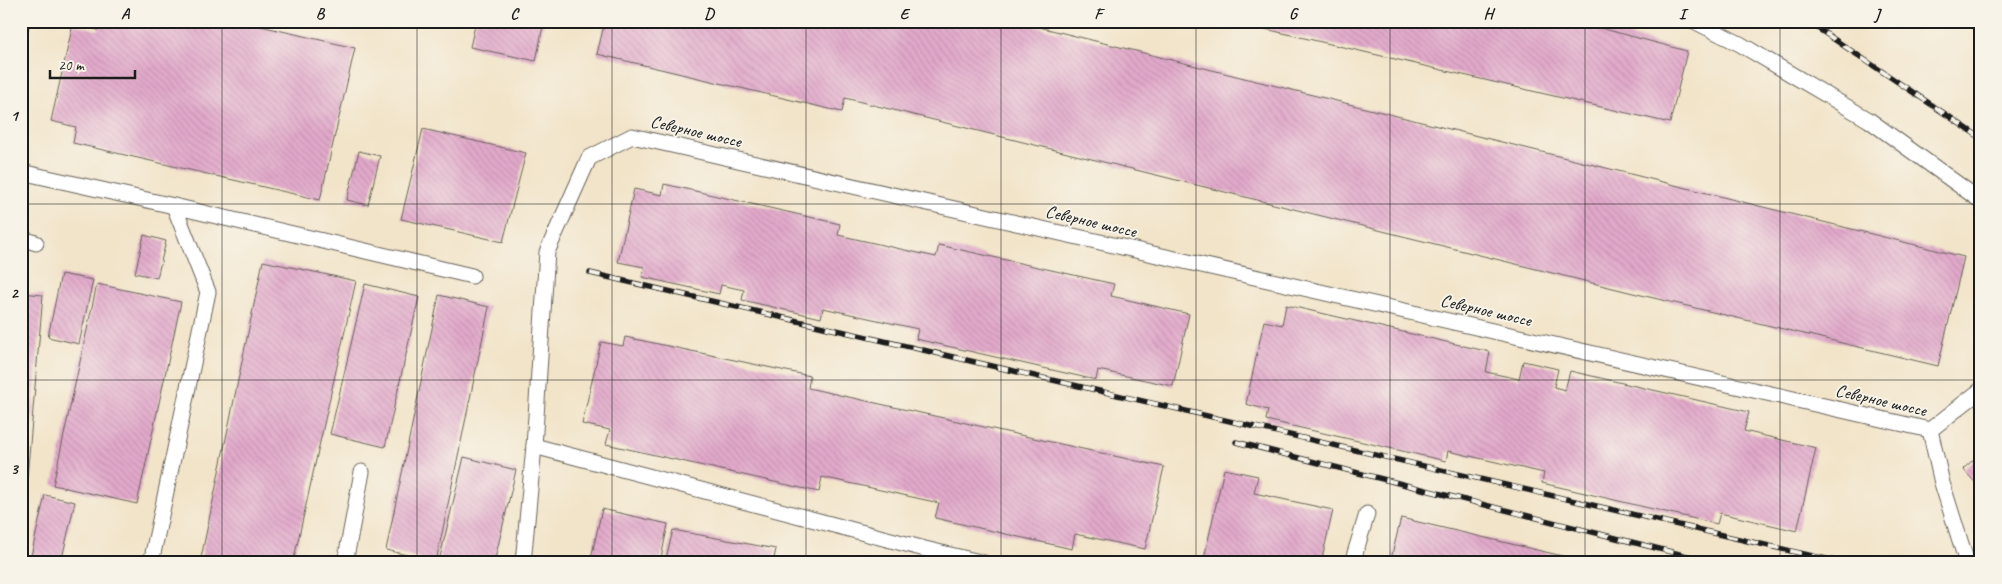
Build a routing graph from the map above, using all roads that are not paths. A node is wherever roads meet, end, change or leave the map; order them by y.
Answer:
1 (1694, 21) edge
2 (21, 172) edge
3 (1981, 201) edge
4 (174, 206) junction
5 (472, 276) dead end
6 (1981, 390) edge
7 (1930, 430) junction
8 (534, 446) junction
9 (362, 472) dead end
10 (1367, 514) dead end
11 (923, 556) edge
12 (151, 563) edge
13 (345, 563) edge
14 (523, 563) edge
15 (984, 563) edge
16 (1352, 563) edge
17 (1966, 563) edge

1 - 3 lane
2 - 4 lane
4 - 5 lane
4 - 12 lane
6 - 7 lane, Северное шоссе
7 - 8 lane, Северное шоссе
7 - 17 lane
8 - 11 lane
8 - 14 lane, Северное шоссе
9 - 13 lane
10 - 16 lane
11 - 15 lane

